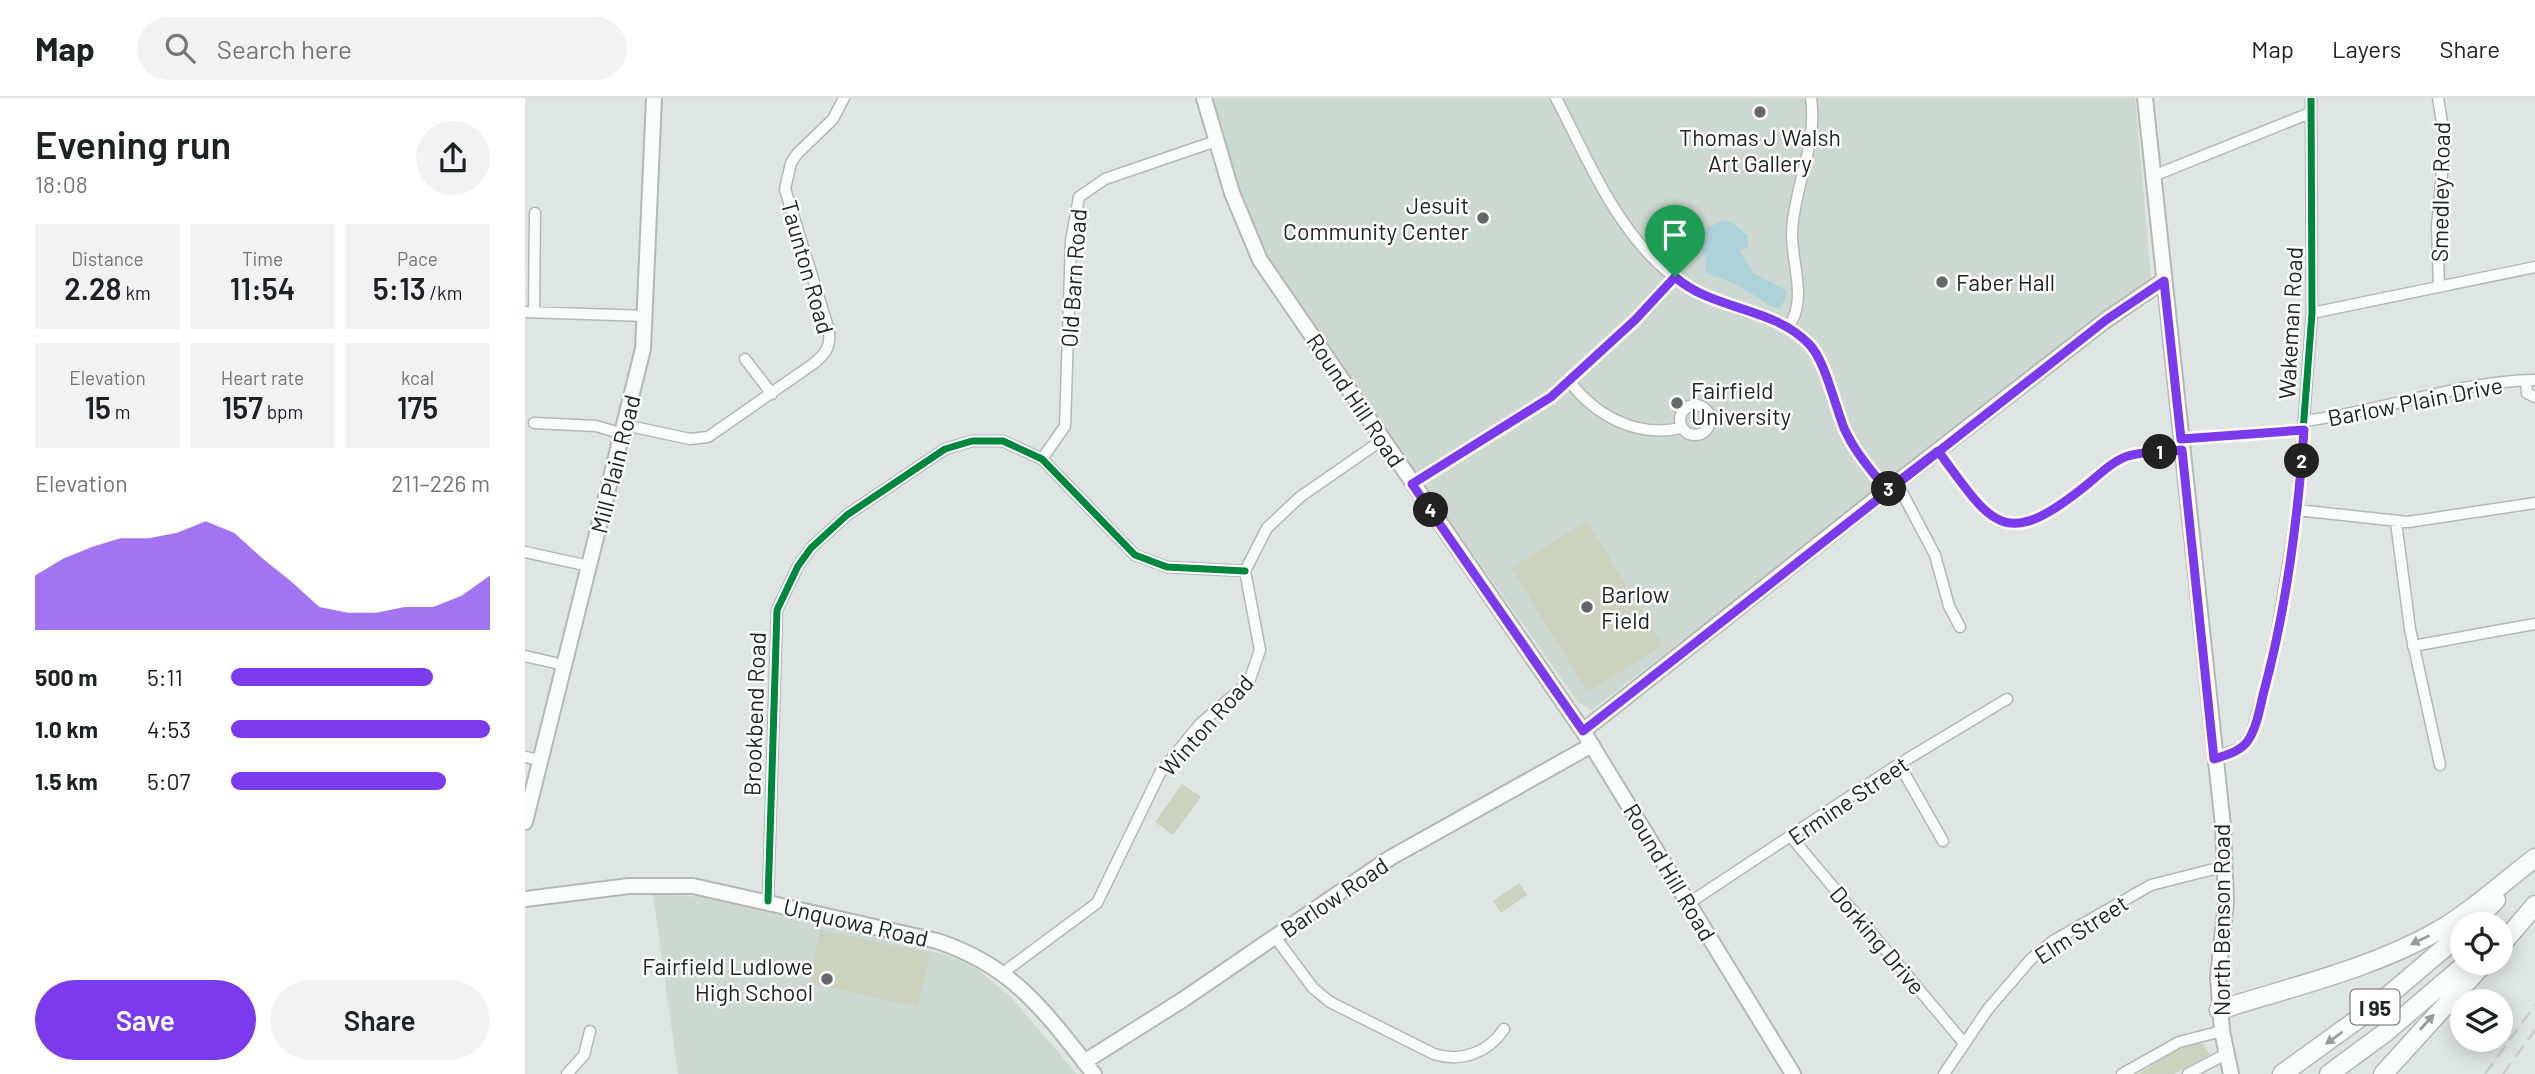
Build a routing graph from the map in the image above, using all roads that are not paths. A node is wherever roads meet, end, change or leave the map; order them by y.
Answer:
1 (654, 98) edge
2 (844, 98) edge
3 (1204, 98) edge
4 (1556, 98) edge
5 (1811, 98) edge
6 (2145, 98) edge
7 (2311, 98) edge
8 (2438, 98) edge
9 (2311, 113) junction
10 (1216, 141) junction
11 (2153, 176) junction
12 (535, 213) dead end
13 (2535, 267) edge
14 (1675, 277) junction
15 (2164, 281) junction
16 (2439, 287) junction
17 (530, 312) edge
18 (2312, 313) junction
19 (646, 316) junction
20 (1787, 328) junction
21 (745, 359) dead end
22 (2530, 380) edge
23 (1570, 382) junction
24 (772, 394) junction
25 (2535, 397) edge
26 (534, 423) dead end
27 (2304, 426) junction
28 (1681, 428) dead end
29 (624, 430) junction
30 (1382, 440) junction
31 (2181, 444) junction
32 (1938, 451) junction
33 (1042, 459) junction
34 (1412, 484) junction
35 (1892, 486) junction
36 (2535, 503) edge
37 (2297, 510) junction
38 (2396, 523) junction
39 (525, 552) edge
40 (589, 566) junction
41 (1245, 571) junction
42 (2535, 624) edge
43 (1961, 627) dead end
44 (2413, 646) junction
45 (525, 656) edge
46 (564, 665) junction
47 (2007, 699) dead end
48 (1583, 731) junction
49 (1592, 745) junction
50 (525, 757) edge
51 (2214, 759) junction
52 (540, 760) junction
53 (1899, 764) junction
54 (2440, 765) dead end
55 (525, 822) edge
56 (1792, 838) junction
57 (1943, 841) dead end
58 (2535, 859) edge
59 (2226, 866) junction
60 (2535, 898) edge
61 (525, 899) edge
62 (768, 901) junction
63 (1689, 904) junction
64 (2535, 905) edge
65 (2484, 912) edge
66 (2513, 920) edge
67 (2513, 932) edge
68 (1275, 937) junction
69 (2450, 943) edge
70 (1004, 972) junction
71 (2453, 975) edge
72 (2473, 975) edge
73 (2219, 1010) junction
74 (1504, 1029) dead end
75 (590, 1031) dead end
76 (2222, 1031) junction
77 (1963, 1042) junction
78 (2226, 1054) junction
79 (1084, 1062) junction
80 (567, 1074) edge
81 (1094, 1074) edge
82 (1793, 1074) edge
83 (1944, 1074) edge
84 (2122, 1074) edge
85 (2189, 1074) edge
86 (2231, 1074) edge
87 (2283, 1074) edge
88 (2329, 1074) edge
89 (2383, 1074) edge

1 - 19 main road, Mill Plain Road
2 - 24 street, Taunton Road
3 - 10 main road, Round Hill Road
4 - 14 street
5 - 20 street
6 - 11 main road, North Benson Road
7 - 9 street, Wakeman Road
8 - 16 street, Smedley Road
9 - 11 street
9 - 18 street, Wakeman Road
10 - 30 main road, Round Hill Road
10 - 33 street, Old Barn Road
11 - 15 main road, North Benson Road
12 - 17 street
13 - 16 street
14 - 20 street
14 - 23 street
15 - 31 main road, North Benson Road
15 - 32 main road
16 - 18 street
17 - 19 street
18 - 27 street, Wakeman Road
19 - 29 main road, Mill Plain Road
20 - 35 street
21 - 24 street
22 - 25 street, Barlow Plain Drive
22 - 27 street, Barlow Plain Drive
23 - 28 street
23 - 34 street
24 - 29 street, Taunton Road
26 - 29 street, Taunton Road
27 - 31 street, Barlow Plain Drive
27 - 37 street, Wakeman Road
29 - 40 main road, Mill Plain Road
30 - 34 main road, Round Hill Road
30 - 41 street
31 - 32 street, Barlow Plain Drive
31 - 51 main road, North Benson Road
32 - 35 main road
33 - 41 street, Brookbend Road
33 - 62 street, Brookbend Road
34 - 48 main road, Round Hill Road
35 - 43 street
35 - 48 main road
36 - 38 street
37 - 38 street
37 - 51 street, Wakeman Road
38 - 44 street
39 - 40 street
40 - 46 main road, Mill Plain Road
41 - 70 street, Winton Road
42 - 44 street
44 - 54 street
45 - 46 street
46 - 52 main road, Mill Plain Road
47 - 53 street, Ermine Street
48 - 49 main road, Round Hill Road
49 - 63 main road, Round Hill Road
49 - 68 main road, Barlow Road
50 - 52 street
51 - 59 main road, North Benson Road
52 - 55 main road, Mill Plain Road
53 - 56 street, Ermine Street
53 - 57 street
56 - 63 street, Ermine Street
56 - 77 street, Dorking Drive
58 - 65 highway
58 -> 73 highway
59 - 73 main road, North Benson Road
59 - 77 street, Elm Street
60 - 66 highway
61 - 62 main road, Unquowa Road
62 - 70 main road, Unquowa Road
63 - 82 main road, Round Hill Road
64 - 67 highway
68 - 74 street
68 - 79 main road, Barlow Road
69 -> 87 highway, I 95
70 - 79 main road, Unquowa Road
71 - 88 highway, I 95
89 -> 72 highway
73 - 76 main road, North Benson Road
75 - 80 street
76 - 78 main road, North Benson Road
76 - 84 street
77 - 83 street, Elm Street
78 - 85 street
78 - 86 main road, North Benson Road
79 - 81 main road, Unquowa Road

